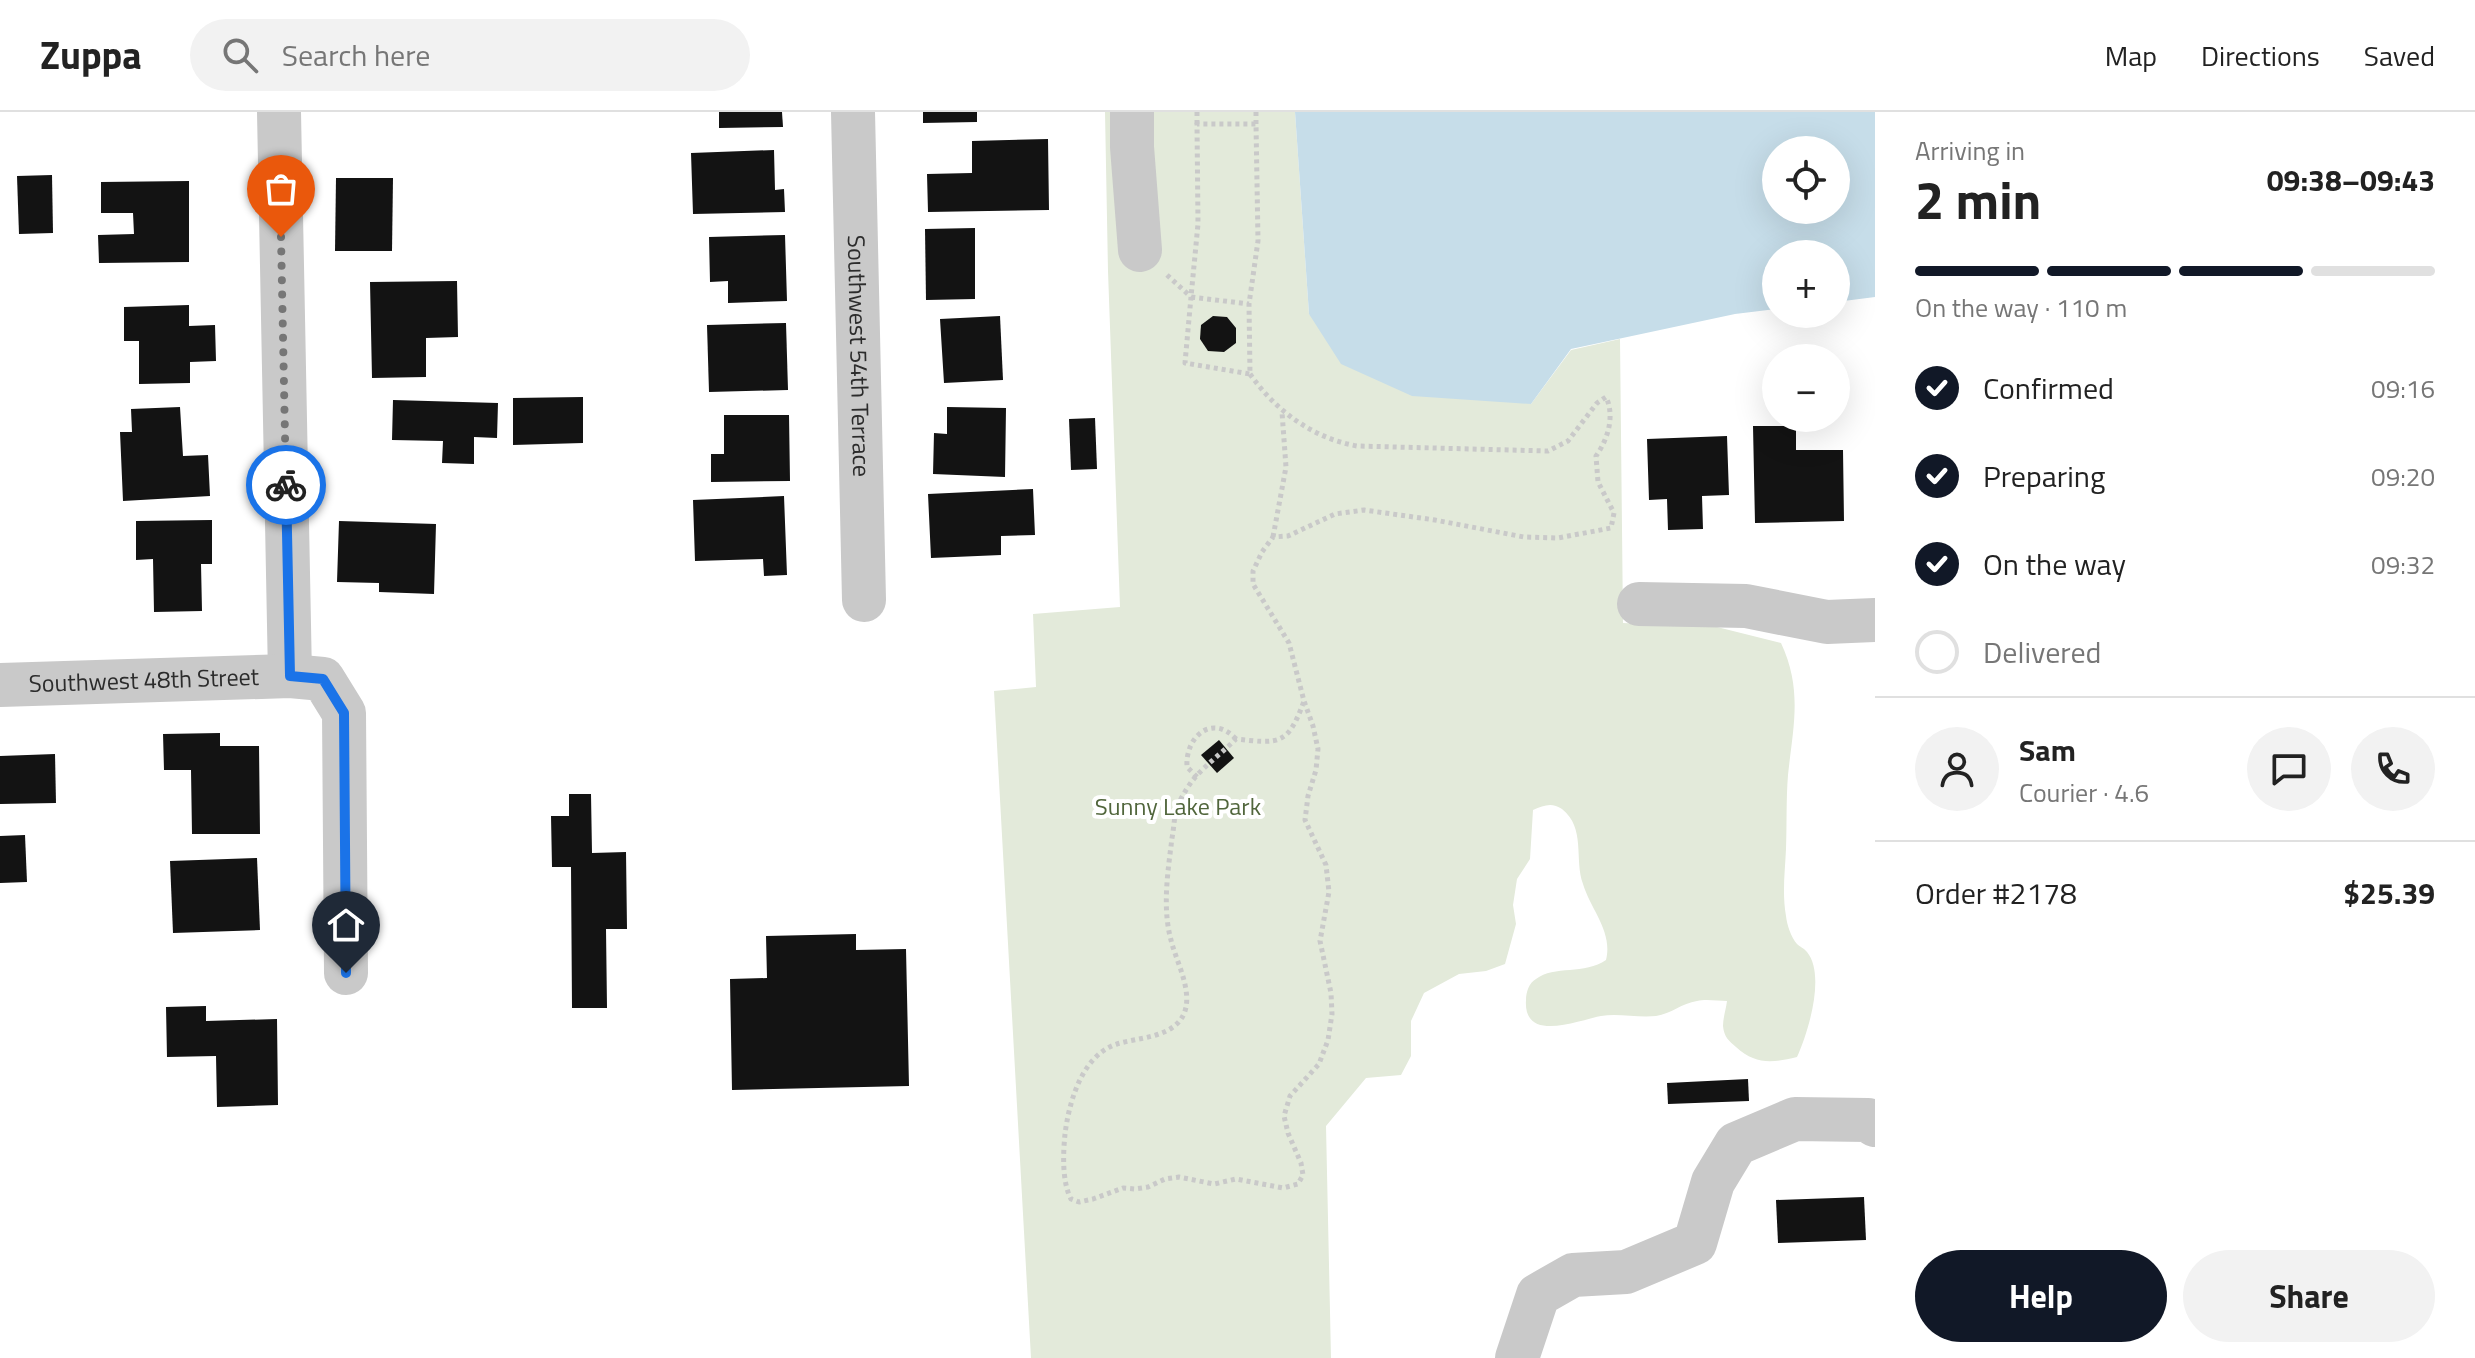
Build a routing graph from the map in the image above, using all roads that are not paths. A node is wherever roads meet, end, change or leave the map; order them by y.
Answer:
1 (279, 112) edge
2 (853, 112) edge
3 (1132, 112) edge
4 (1140, 250) road end
5 (864, 600) dead end
6 (1639, 604) dead end
7 (1875, 620) edge
8 (290, 676) junction
9 (0, 685) edge
10 (346, 973) dead end
11 (1875, 1125) edge
12 (1517, 1358) edge

1 - 8 street
2 - 5 street, Southwest 54th Terrace
3 - 4 street
6 - 7 street
8 - 9 street, Southwest 48th Street
8 - 10 street, Southwest 48th Street
11 - 12 street

